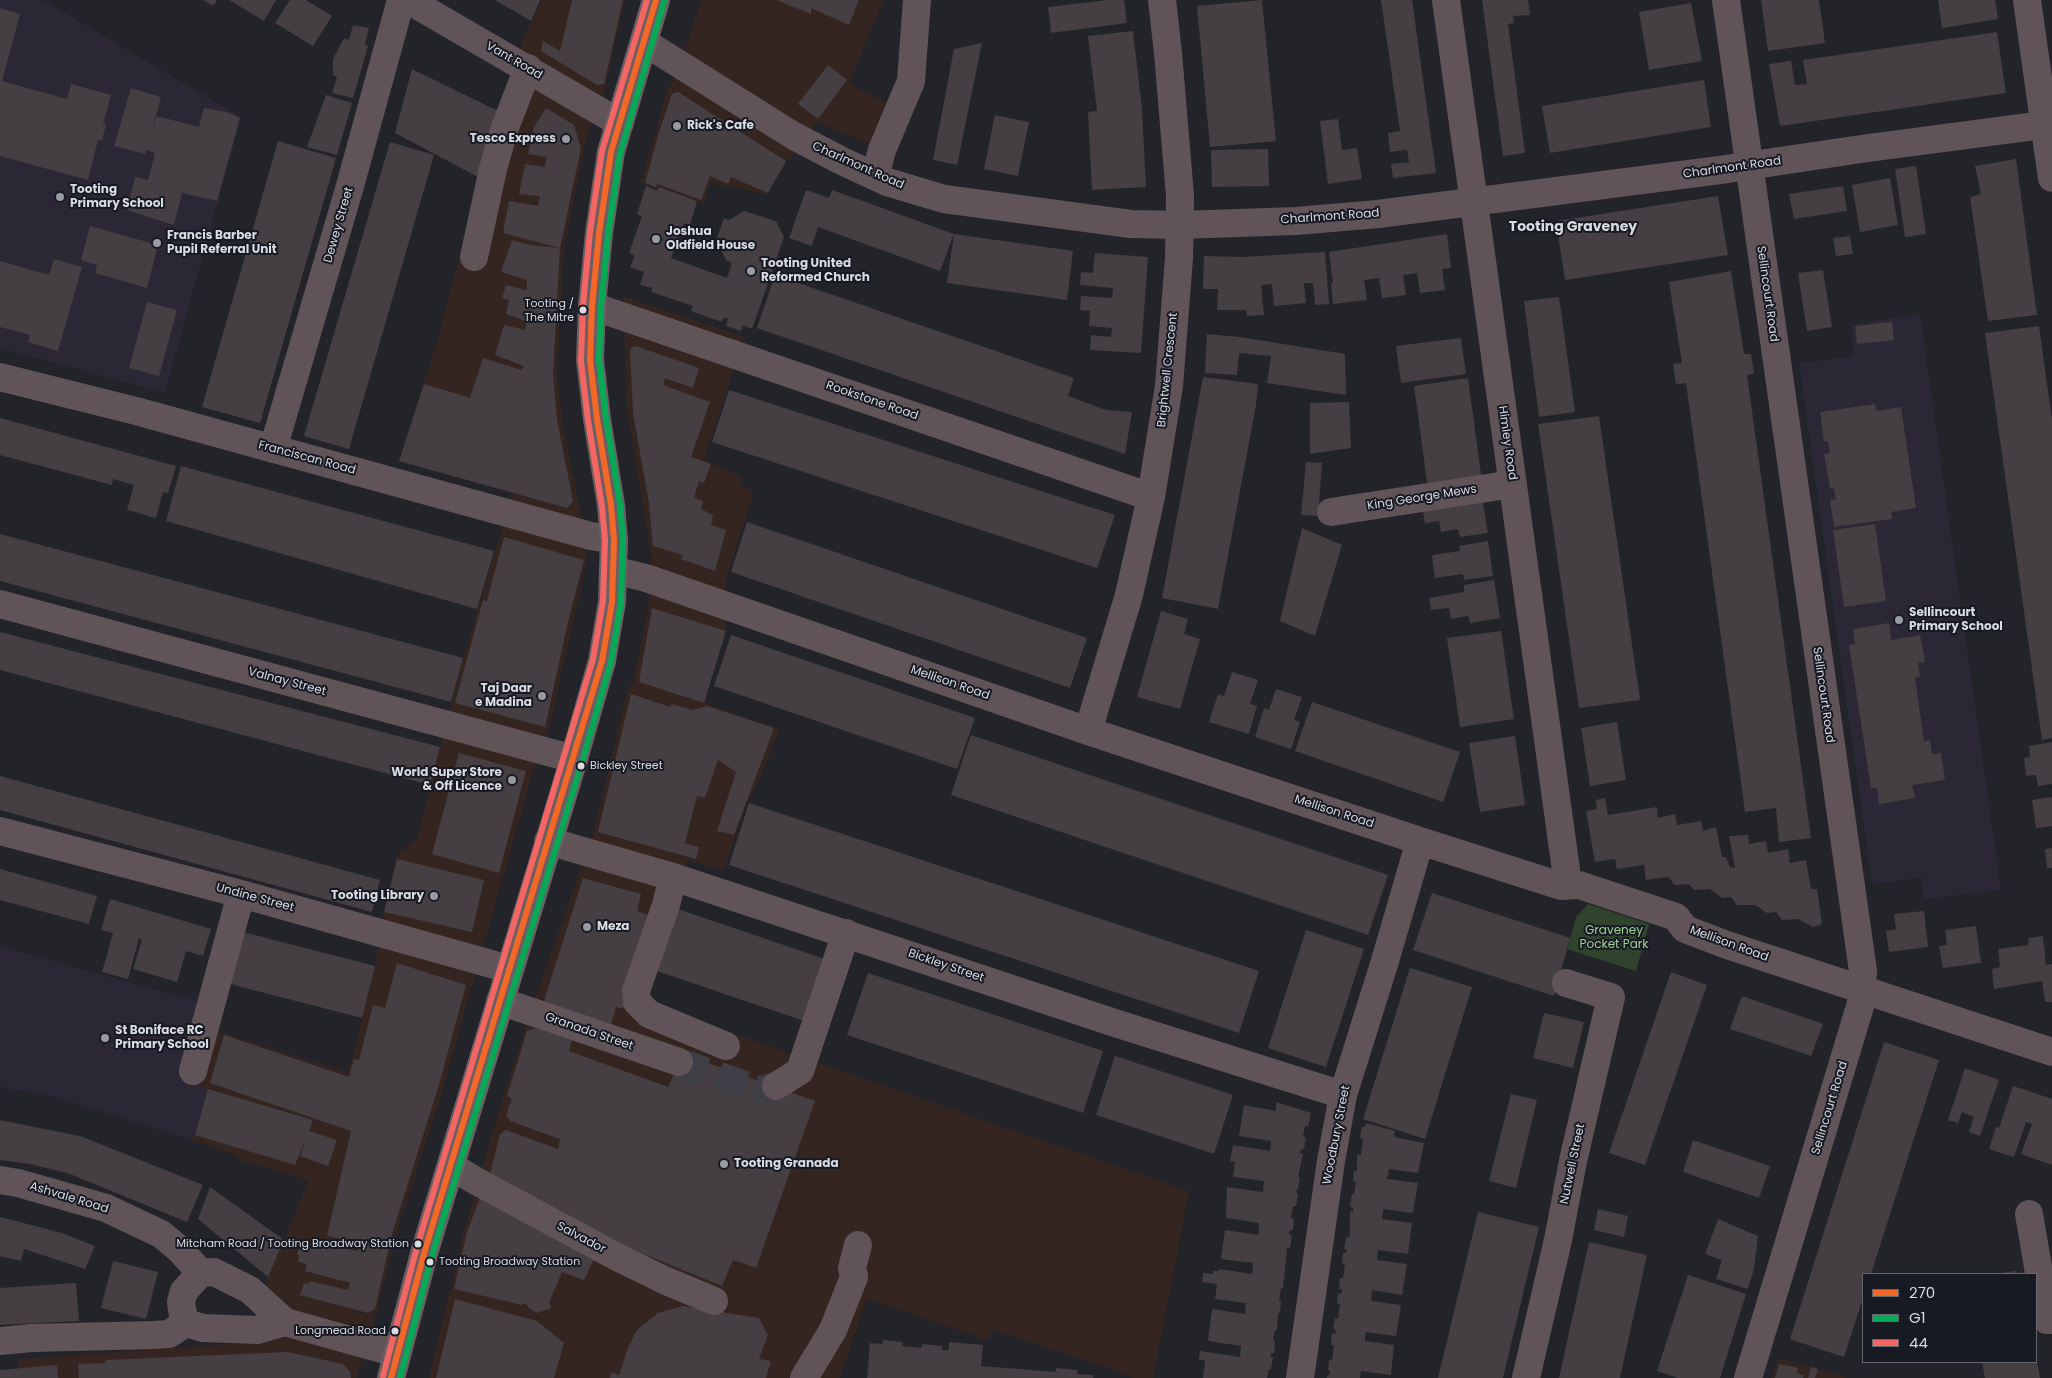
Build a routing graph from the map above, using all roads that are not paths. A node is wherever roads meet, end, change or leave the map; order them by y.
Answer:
1 (401, 0) edge
2 (408, 0) edge
3 (656, 0) edge
4 (917, 0) edge
5 (1162, 0) edge
6 (1446, 0) edge
7 (1726, 0) edge
8 (2027, 0) edge
9 (644, 42) junction
10 (528, 68) junction
11 (620, 123) junction
12 (2048, 125) edge
13 (1750, 166) junction
14 (875, 176) junction
15 (2052, 178) edge
16 (1474, 201) junction
17 (1180, 225) junction
18 (474, 257) dead end
19 (592, 306) junction
20 (0, 377) edge
21 (273, 449) junction
22 (1513, 484) junction
23 (1151, 497) junction
24 (1331, 512) dead end
25 (614, 540) junction
26 (613, 570) junction
27 (0, 604) edge
28 (1088, 731) junction
29 (574, 759) junction
30 (0, 830) edge
31 (548, 841) junction
32 (1420, 841) junction
33 (673, 877) junction
34 (1561, 886) junction
35 (241, 894) junction
36 (846, 933) junction
37 (509, 969) junction
38 (1566, 983) dead end
39 (1862, 990) junction
40 (500, 1001) junction
41 (726, 1046) dead end
42 (2052, 1052) edge
43 (679, 1062) tunnel mouth
44 (193, 1071) dead end
45 (776, 1086) tunnel mouth
46 (1342, 1095) junction
47 (452, 1166) junction
48 (0, 1180) edge
49 (2029, 1214) dead end
50 (858, 1245) dead end
51 (201, 1273) junction
52 (714, 1301) dead end
53 (2052, 1320) edge
54 (187, 1322) junction
55 (285, 1322) junction
56 (0, 1342) edge
57 (394, 1365) edge
58 (804, 1378) edge
59 (1300, 1378) edge
60 (1526, 1378) edge
61 (1748, 1378) edge

1 - 21 street, Dewey Street
2 - 10 street, Vant Road
3 - 9 main road
4 - 14 street
5 - 17 street, Brightwell Crescent
6 - 16 street, Himley Road
7 - 13 street, Sellincourt Road
8 - 12 street
9 - 11 main road
9 - 14 street, Charlmont Road
10 - 11 street, Vant Road
10 - 18 street
11 - 19 main road
12 - 13 street, Charlmont Road
12 - 15 street
13 - 16 street, Charlmont Road
13 - 39 street, Sellincourt Road
14 - 17 street, Charlmont Road
16 - 17 street, Charlmont Road
16 - 22 street, Himley Road
17 - 23 street, Brightwell Crescent
19 - 23 street, Rookstone Road
19 - 25 main road
20 - 21 street, Franciscan Road
21 - 25 street, Franciscan Road
22 - 24 street, King George Mews
22 - 34 street, Himley Road
23 - 28 street, Brightwell Crescent
25 - 26 main road
26 - 28 street, Mellison Road
26 - 29 main road
27 - 29 street, Valnay Street
28 - 32 street, Mellison Road
29 - 31 main road
30 - 35 street, Undine Street
31 - 33 street, Bickley Street
31 - 37 main road
32 - 34 street, Mellison Road
32 - 46 street, Woodbury Street
33 - 36 street, Bickley Street
33 - 41 street
34 - 39 street, Mellison Road
35 - 37 street, Undine Street
35 - 44 street
36 - 45 street
36 - 46 street, Bickley Street
37 - 40 main road
38 - 60 street, Nutwell Street
39 - 42 street, Mellison Road
39 - 61 street, Sellincourt Road
40 - 43 street, Granada Street
40 - 47 main road
46 - 59 street, Woodbury Street
47 - 52 street, Salvador
47 - 57 main road
48 - 51 street, Ashvale Road
49 - 53 street
50 - 58 street
51 - 54 street
51 - 55 street
54 - 55 street
54 - 56 street
55 - 57 street

